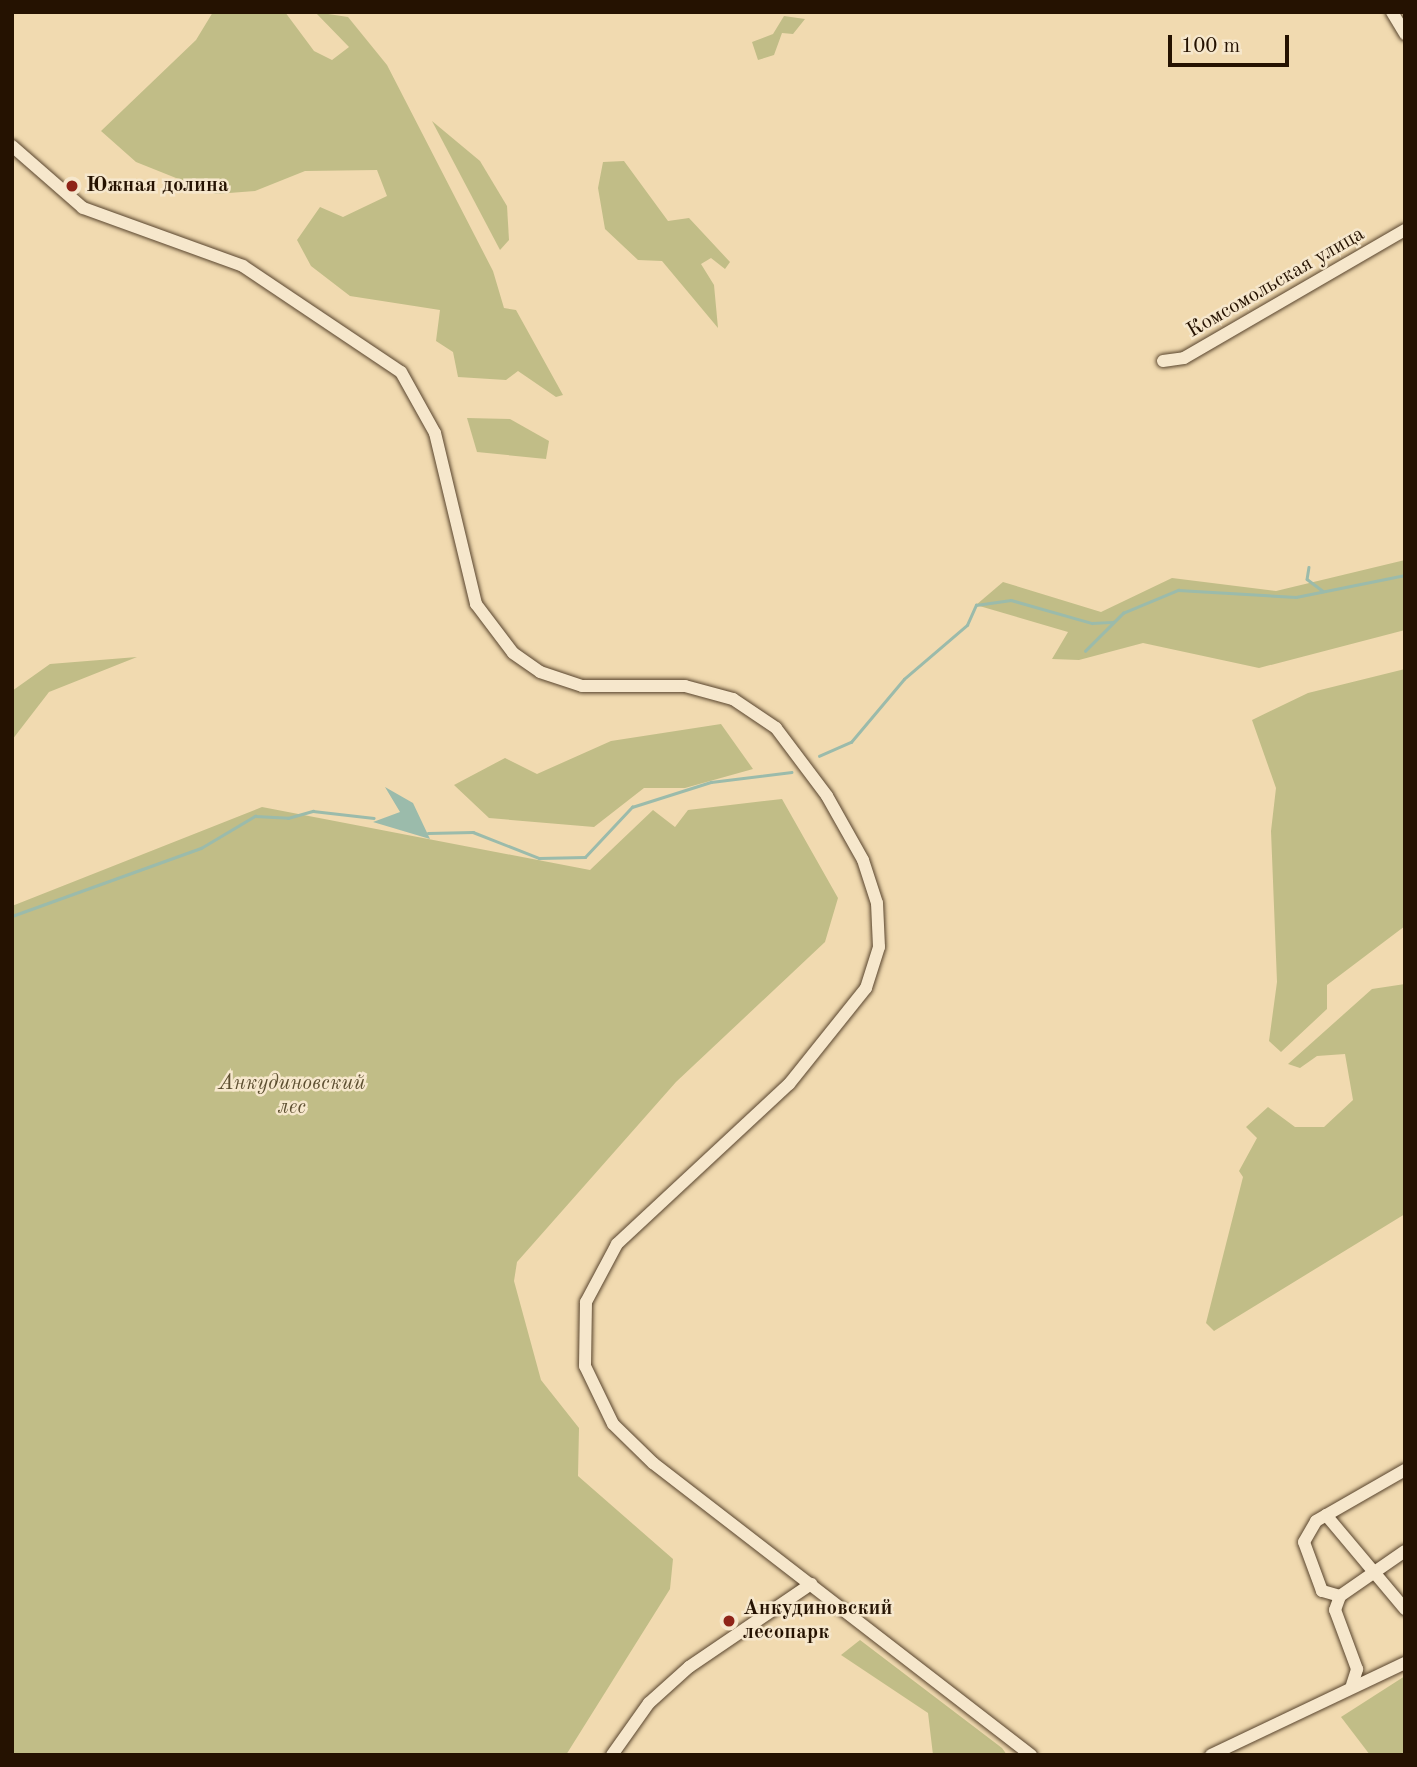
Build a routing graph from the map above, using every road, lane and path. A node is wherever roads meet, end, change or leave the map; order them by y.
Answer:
1 (1392, 12) edge
2 (1405, 34) edge
3 (12, 146) edge
4 (1405, 229) edge
5 (1163, 361) dead end
6 (1405, 1470) edge
7 (1326, 1515) junction
8 (1405, 1551) edge
9 (781, 1559) junction
10 (1373, 1571) junction
11 (811, 1584) junction
12 (1340, 1596) junction
13 (780, 1600) junction
14 (1405, 1609) edge
15 (1405, 1663) edge
16 (1351, 1688) junction
17 (611, 1755) edge
18 (1031, 1755) edge
19 (1211, 1755) edge

1 - 2 street
3 - 9 street
4 - 5 street, Комсомольская улица
6 - 7 street
7 - 10 street
7 - 12 street
8 - 10 street
9 - 11 street
9 - 13 street
10 - 12 street
10 - 14 street
11 - 13 street
11 - 18 street
12 - 16 street
13 - 17 street
15 - 16 street
16 - 19 street

